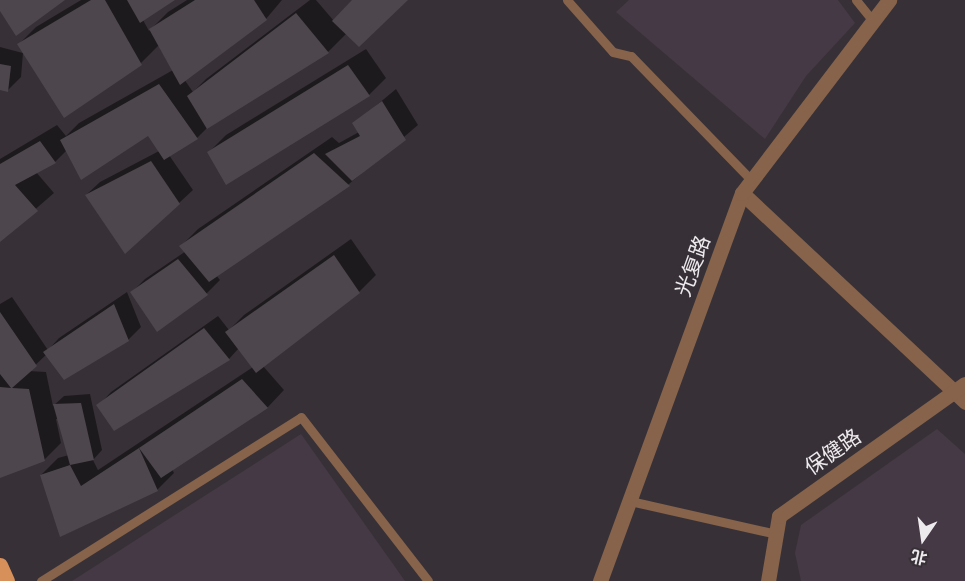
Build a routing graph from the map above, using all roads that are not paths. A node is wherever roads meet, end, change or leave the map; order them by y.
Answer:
1 (567, 0) edge
2 (856, 0) edge
3 (889, 0) edge
4 (873, 21) junction
5 (752, 181) junction
6 (742, 193) junction
7 (962, 392) edge
8 (630, 501) junction
9 (776, 534) junction
10 (0, 565) edge
11 (7, 581) edge
12 (41, 581) edge
13 (428, 581) edge
14 (600, 581) edge
15 (768, 581) edge

1 - 5 lane
2 - 4 lane
3 - 4 street, 光复路
4 - 5 street, 光复路
5 - 6 street, 光复路
6 - 7 street
6 - 8 street, 光复路
7 - 9 street, 保健路
8 - 9 lane
8 - 14 street, 光复路
9 - 15 street, 保健路
10 - 11 main road
12 - 13 lane

